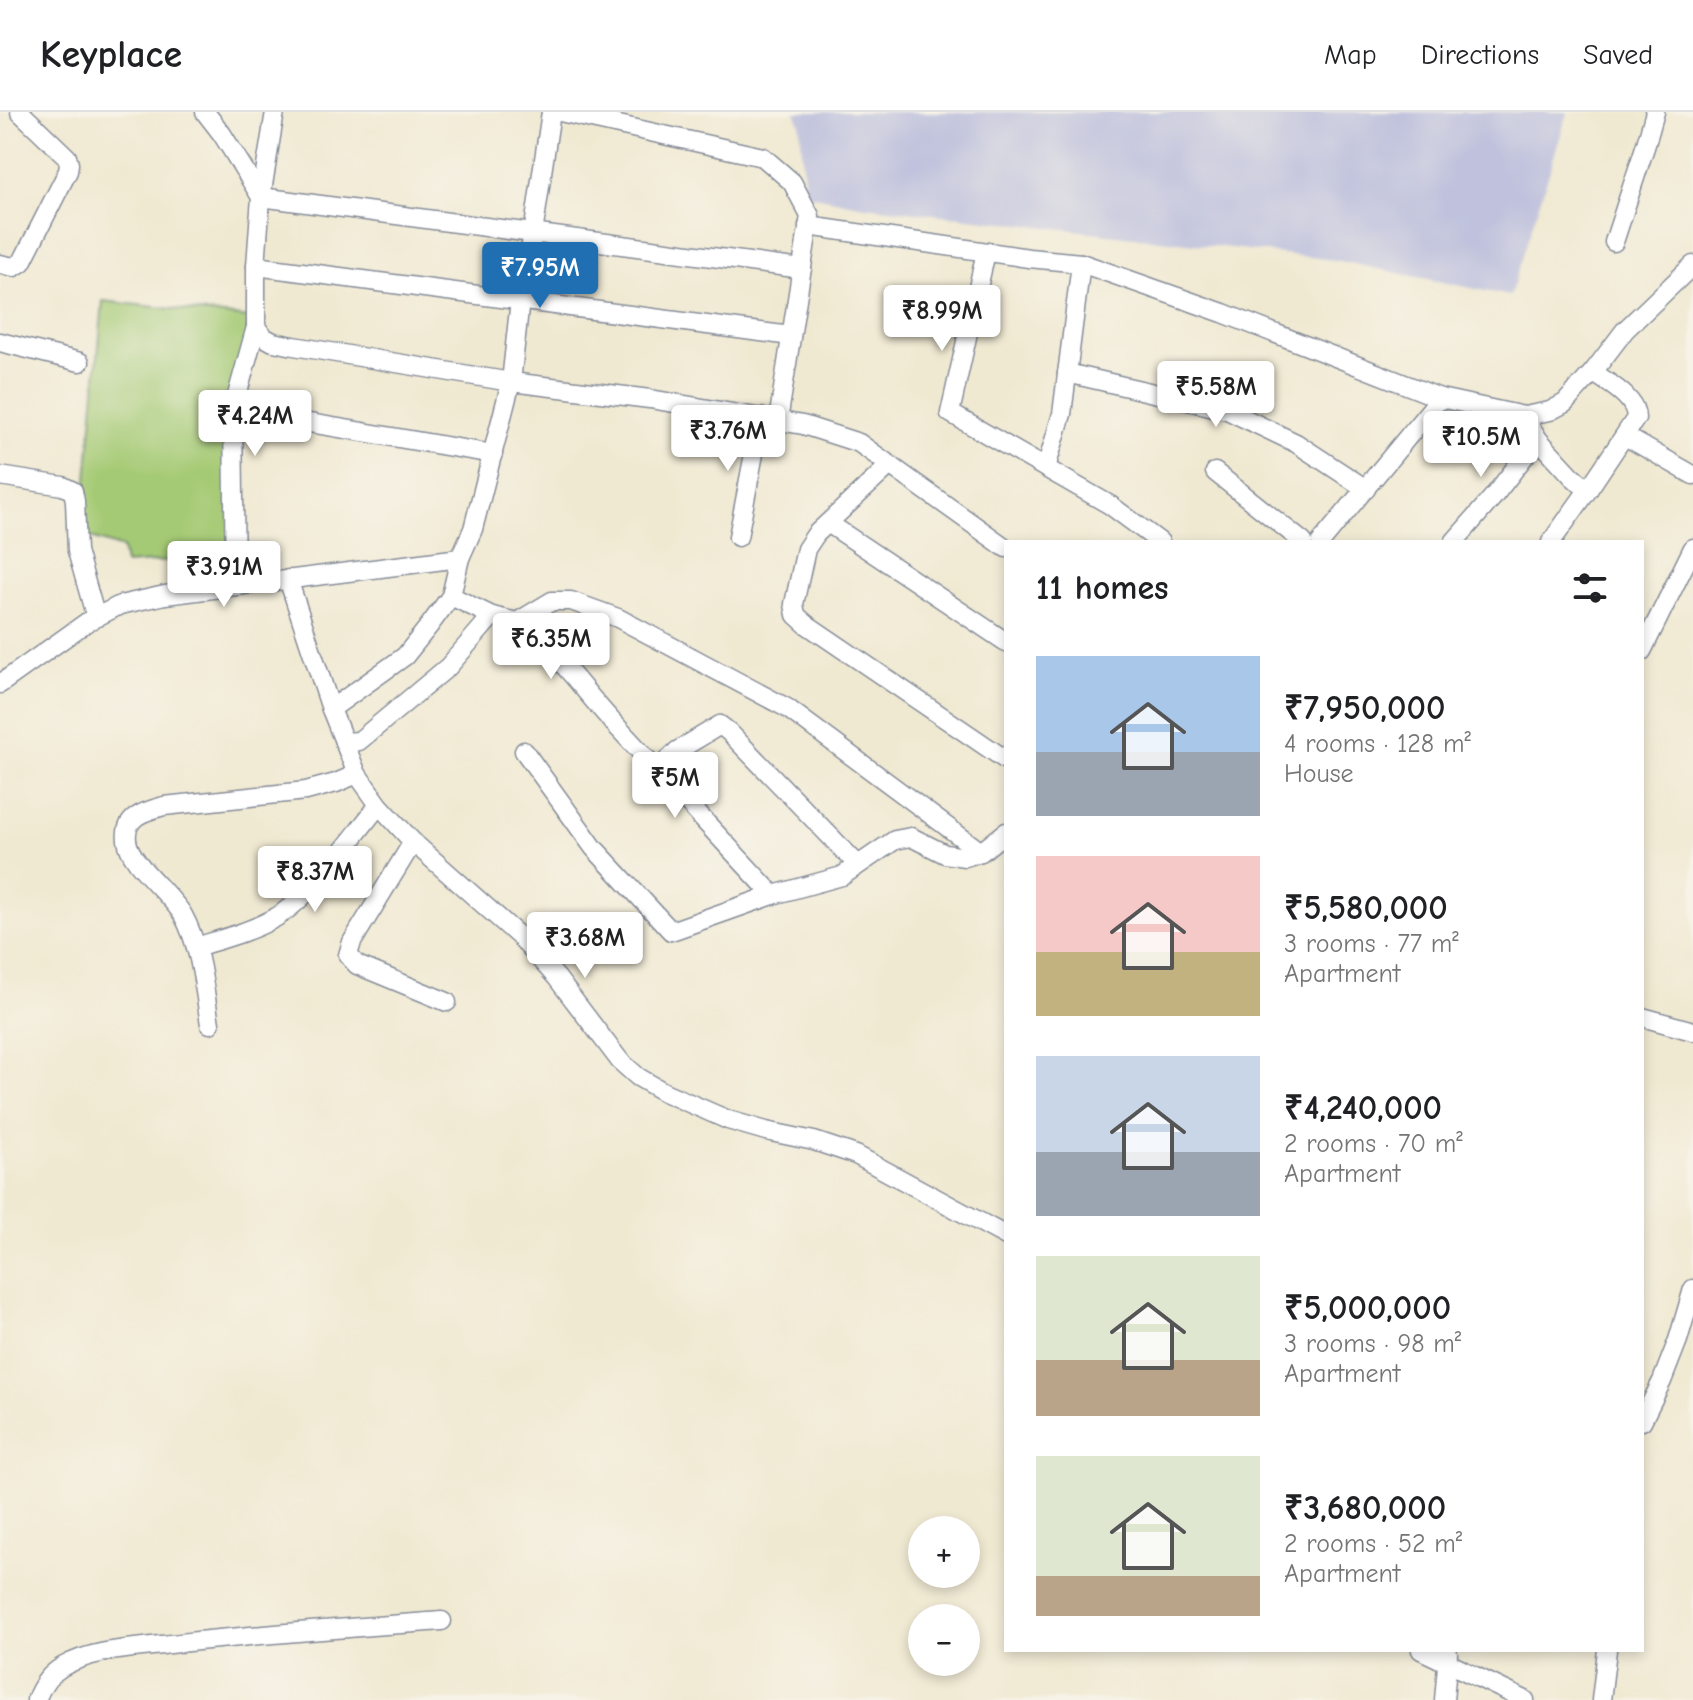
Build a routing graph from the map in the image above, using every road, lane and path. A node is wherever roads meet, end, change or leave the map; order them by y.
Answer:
1 (20, 112) edge
2 (205, 112) edge
3 (275, 112) edge
4 (551, 112) edge
5 (560, 112) edge
6 (1655, 112) edge
7 (261, 197) junction
8 (808, 226) junction
9 (533, 234) junction
10 (1614, 242) dead end
11 (986, 252) junction
12 (1081, 263) junction
13 (0, 264) edge
14 (1693, 265) edge
15 (256, 266) junction
16 (802, 269) junction
17 (520, 300) junction
18 (256, 327) junction
19 (791, 336) junction
20 (0, 342) edge
21 (80, 362) dead end
22 (1593, 372) junction
23 (1067, 373) junction
24 (511, 382) junction
25 (1440, 398) junction
26 (233, 410) junction
27 (1524, 416) junction
28 (769, 419) junction
29 (1625, 436) junction
30 (1538, 439) junction
31 (493, 454) junction
32 (890, 465) junction
33 (1046, 468) junction
34 (1215, 472) dead end
35 (1693, 475) edge
36 (0, 476) edge
37 (1366, 489) junction
38 (1588, 490) junction
39 (828, 523) junction
40 (738, 537) dead end
41 (1157, 540) edge
42 (1300, 540) edge
43 (1323, 540) edge
44 (1456, 540) edge
45 (1552, 540) edge
46 (1004, 547) edge
47 (1693, 548) edge
48 (460, 558) junction
49 (288, 579) junction
50 (235, 586) junction
51 (451, 596) junction
52 (492, 616) junction
53 (96, 618) junction
54 (517, 622) junction
55 (1004, 641) edge
56 (1644, 647) edge
57 (0, 684) edge
58 (331, 709) junction
59 (344, 742) junction
60 (524, 751) dead end
61 (1004, 759) edge
62 (658, 770) junction
63 (357, 774) junction
64 (379, 805) junction
65 (1004, 834) edge
66 (413, 842) junction
67 (981, 852) junction
68 (858, 865) junction
69 (773, 895) junction
70 (196, 947) junction
71 (447, 1002) dead end
72 (1644, 1018) edge
73 (210, 1024) dead end
74 (1693, 1031) edge
75 (1004, 1235) edge
76 (1693, 1289) edge
77 (1644, 1417) edge
78 (442, 1621) dead end
79 (1607, 1652) edge
80 (1448, 1656) edge
81 (36, 1700) edge
82 (1444, 1700) edge
83 (1525, 1700) edge
84 (1601, 1700) edge

1 - 13 street
2 - 7 street
3 - 7 street
4 - 9 street
5 - 8 street
6 - 10 street
7 - 9 street
7 - 15 street
8 - 11 street
8 - 16 street
9 - 16 street
9 - 17 street
11 - 12 street
11 - 33 street
12 - 23 street
12 - 25 street
14 - 22 street
15 - 17 street
15 - 18 street
16 - 19 street
17 - 19 street
17 - 24 street
18 - 24 street
18 - 26 street
19 - 28 street
20 - 21 street
22 - 27 street
22 - 29 street
23 - 33 street
23 - 37 street
24 - 28 street
24 - 31 street
25 - 27 street
25 - 37 street
26 - 31 street
26 - 50 street
27 - 30 street
28 - 32 street
28 - 40 street
29 - 35 street
29 - 38 street
30 - 38 street
30 - 44 street
31 - 48 street
32 - 39 street
32 - 46 street
33 - 41 street
34 - 42 street
36 - 53 street
37 - 43 street
38 - 45 street
39 - 55 street
39 - 61 street
47 - 56 street
48 - 49 street
48 - 51 street
49 - 50 street
49 - 58 street
50 - 53 street
51 - 52 street
51 - 58 street
52 - 54 street
52 - 59 street
53 - 57 street
54 - 62 street
54 - 67 street
58 - 59 street
59 - 63 street
60 - 69 street
62 - 68 street
62 - 69 street
63 - 64 street
63 - 70 street
64 - 66 street
64 - 70 street
65 - 67 street
66 - 71 street
66 - 75 street
67 - 68 street
68 - 69 street
70 - 73 street
72 - 74 street
76 - 77 street
78 - 81 street
79 - 84 street
80 - 82 street
80 - 83 street

